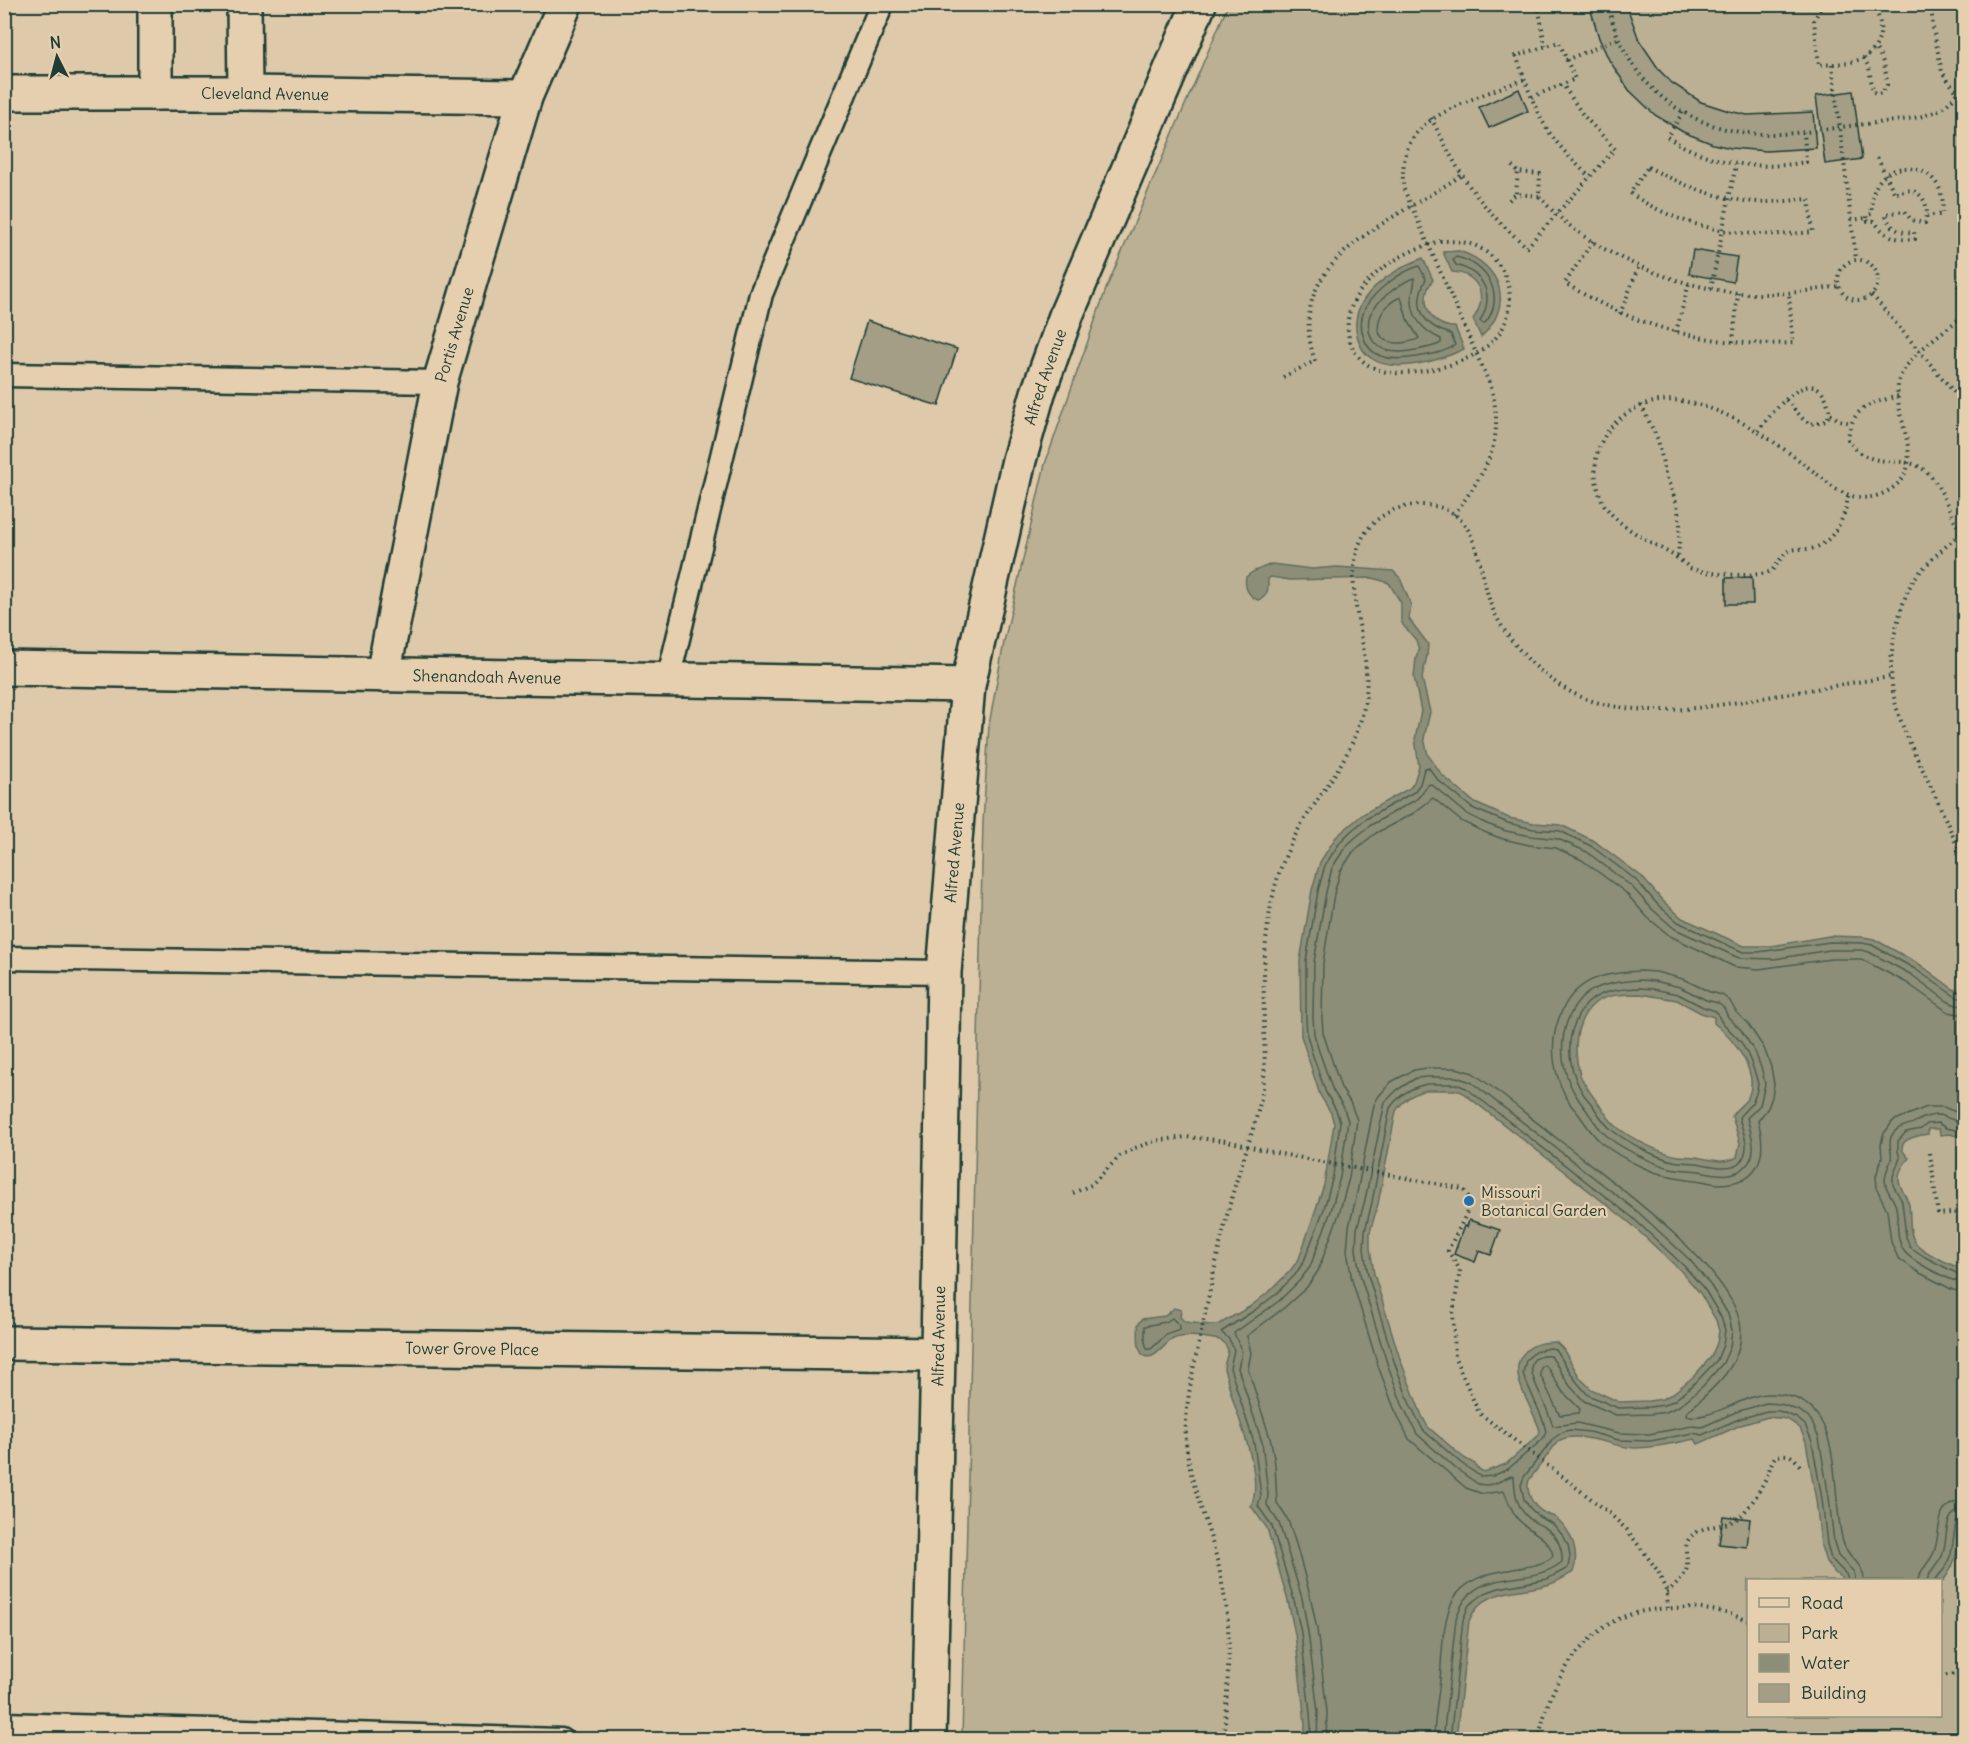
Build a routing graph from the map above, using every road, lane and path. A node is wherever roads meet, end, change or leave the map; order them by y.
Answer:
1 (155, 4) edge
2 (244, 4) edge
3 (565, 4) edge
4 (882, 4) edge
5 (1199, 4) edge
6 (1538, 4) edge
7 (1608, 4) edge
8 (1823, 4) edge
9 (1871, 4) edge
10 (1931, 4) edge
11 (1617, 39) junction
12 (1545, 46) junction
13 (1875, 48) junction
14 (1863, 58) junction
15 (1566, 60) junction
16 (1832, 64) junction
17 (1525, 79) junction
18 (1563, 85) junction
19 (4, 93) edge
20 (155, 93) junction
21 (245, 93) junction
22 (1958, 93) junction
23 (1532, 97) junction
24 (525, 98) junction
25 (1965, 102) edge
26 (1683, 112) junction
27 (1431, 118) junction
28 (1839, 127) junction
29 (1804, 132) junction
30 (1876, 155) dead end
31 (1736, 164) junction
32 (1512, 166) dead end
33 (1518, 172) junction
34 (1886, 174) junction
35 (1462, 176) junction
36 (1590, 177) junction
37 (1516, 194) junction
38 (1539, 196) junction
39 (1729, 198) junction
40 (1509, 200) dead end
41 (1411, 206) junction
42 (1557, 214) junction
43 (1927, 215) junction
44 (1868, 218) junction
45 (1851, 220) junction
46 (1723, 231) junction
47 (1593, 241) junction
48 (1429, 244) junction
49 (1856, 260) junction
50 (1639, 266) junction
51 (1965, 269) edge
52 (1689, 283) junction
53 (1839, 286) junction
54 (1711, 288) junction
55 (1738, 293) junction
56 (1789, 293) junction
57 (1872, 295) junction
58 (1965, 309) edge
59 (1620, 314) junction
60 (1965, 315) edge
61 (1676, 332) junction
62 (1733, 342) junction
63 (1918, 351) junction
64 (1476, 353) junction
65 (4, 375) edge
66 (1283, 377) dead end
67 (440, 382) junction
68 (1898, 396) junction
69 (1786, 400) junction
70 (1965, 404) edge
71 (1641, 405) junction
72 (1830, 414) junction
73 (1851, 423) junction
74 (1758, 431) junction
75 (1908, 463) junction
76 (1848, 496) junction
77 (1454, 515) junction
78 (1963, 532) edge
79 (1678, 558) junction
80 (4, 668) edge
81 (383, 675) junction
82 (1890, 676) junction
83 (668, 680) junction
84 (968, 685) junction
85 (1965, 860) edge
86 (4, 958) edge
87 (944, 972) junction
88 (1246, 1147) junction
89 (1930, 1154) dead end
90 (1073, 1193) dead end
91 (1965, 1212) edge
92 (4, 1342) edge
93 (938, 1354) junction
94 (1801, 1468) dead end
95 (1667, 1593) junction
96 (1668, 1608) junction
97 (1747, 1620) edge
98 (1965, 1673) edge
99 (1942, 1676) edge
100 (4, 1724) edge
101 (561, 1740) edge
102 (929, 1740) edge
103 (1224, 1740) edge
104 (1539, 1740) edge

1 - 20 street
2 - 21 street
3 - 24 street, Portis Avenue
4 - 83 lane
5 - 84 street, Alfred Avenue
6 - 12 path
7 - 11 path
8 - 16 path
9 - 13 path
10 - 22 path
11 - 15 path
11 - 26 path
12 - 15 path
12 - 17 path
13 - 14 path
13 - 14 path
14 - 16 path
15 - 18 path
16 - 28 path
17 - 23 path
17 - 27 path
18 - 23 path
18 - 36 path
19 - 20 street, Cleveland Avenue
20 - 21 street, Cleveland Avenue
21 - 24 street, Cleveland Avenue
22 - 25 path
22 - 28 path
23 - 36 path
24 - 67 street, Portis Avenue
26 - 29 path
26 - 31 path
27 - 35 path
27 - 41 path
28 - 29 path
28 - 45 path
29 - 31 path
30 - 34 path
31 - 39 path
32 - 33 path
33 - 37 path
33 - 38 path
34 - 43 path
34 - 43 path
34 - 44 path
35 - 41 path
35 - 42 path
36 - 42 path
37 - 38 path
37 - 40 path
38 - 42 path
39 - 46 path
39 - 46 path
39 - 46 path
41 - 48 path
41 - 66 path
42 - 47 path
43 - 44 path
44 - 45 path
45 - 49 path
46 - 54 path
47 - 50 path
47 - 59 path
48 - 64 path
48 - 64 path
48 - 64 path
49 - 53 path
49 - 57 path
50 - 52 path
50 - 59 path
51 - 58 path
52 - 54 path
52 - 61 path
53 - 56 path
53 - 57 path
54 - 55 path
55 - 56 path
55 - 62 path
56 - 62 path
57 - 63 path
59 - 61 path
60 - 63 path
61 - 62 path
63 - 68 path
63 - 70 path
64 - 77 path
65 - 67 lane
67 - 81 street, Portis Avenue
68 - 73 path
68 - 75 path
69 - 72 path
69 - 72 path
69 - 74 path
71 - 74 path
71 - 79 path
71 - 79 path
72 - 73 path
73 - 75 path
74 - 76 path
75 - 76 path
75 - 78 path
76 - 79 path
77 - 82 path
77 - 88 path
78 - 82 path
80 - 81 street, Shenandoah Avenue
81 - 83 street, Shenandoah Avenue
82 - 85 path
83 - 84 street, Shenandoah Avenue
84 - 87 street, Alfred Avenue
86 - 87 lane
87 - 93 street, Alfred Avenue
88 - 90 path
88 - 95 path
88 - 103 path
89 - 91 path
92 - 93 street, Tower Grove Place
93 - 102 street, Alfred Avenue
94 - 95 path
95 - 96 path
96 - 97 path
96 - 104 path
98 - 99 path
100 - 101 lane

